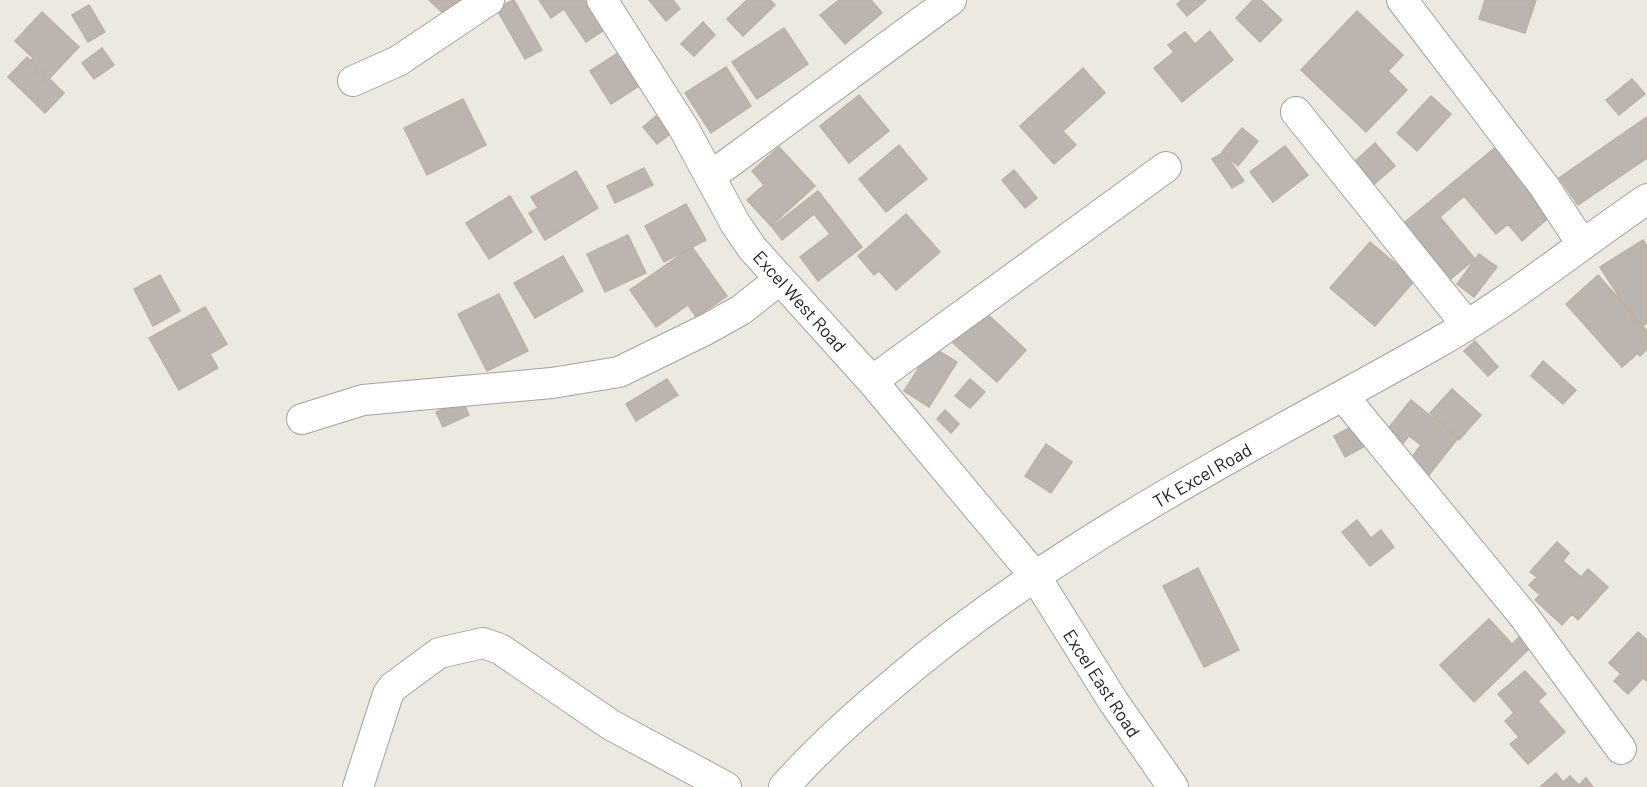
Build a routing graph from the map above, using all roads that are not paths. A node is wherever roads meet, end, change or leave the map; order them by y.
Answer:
1 (489, 0) edge
2 (602, 0) edge
3 (951, 0) edge
4 (1402, 0) edge
5 (353, 81) dead end
6 (1296, 112) dead end
7 (1167, 167) dead end
8 (711, 176) junction
9 (1647, 199) edge
10 (1582, 244) junction
11 (779, 280) junction
12 (1466, 324) junction
13 (872, 381) junction
14 (1343, 396) junction
15 (302, 419) dead end
16 (1035, 576) junction
17 (1621, 749) dead end
18 (358, 787) edge
19 (726, 787) edge
20 (784, 787) edge
21 (1173, 787) edge

1 - 5 street
2 - 8 street, Excel West Road
3 - 8 street
4 - 10 street
6 - 12 street
7 - 13 street
8 - 11 street, Excel West Road
9 - 10 street, TK Excel Road
10 - 12 street, TK Excel Road
11 - 13 street, Excel West Road
11 - 15 street
12 - 14 street, TK Excel Road
13 - 16 street, Excel West Road
14 - 16 street, TK Excel Road
14 - 17 street
16 - 20 street, TK Excel Road
16 - 21 street, Excel East Road
18 - 19 street

